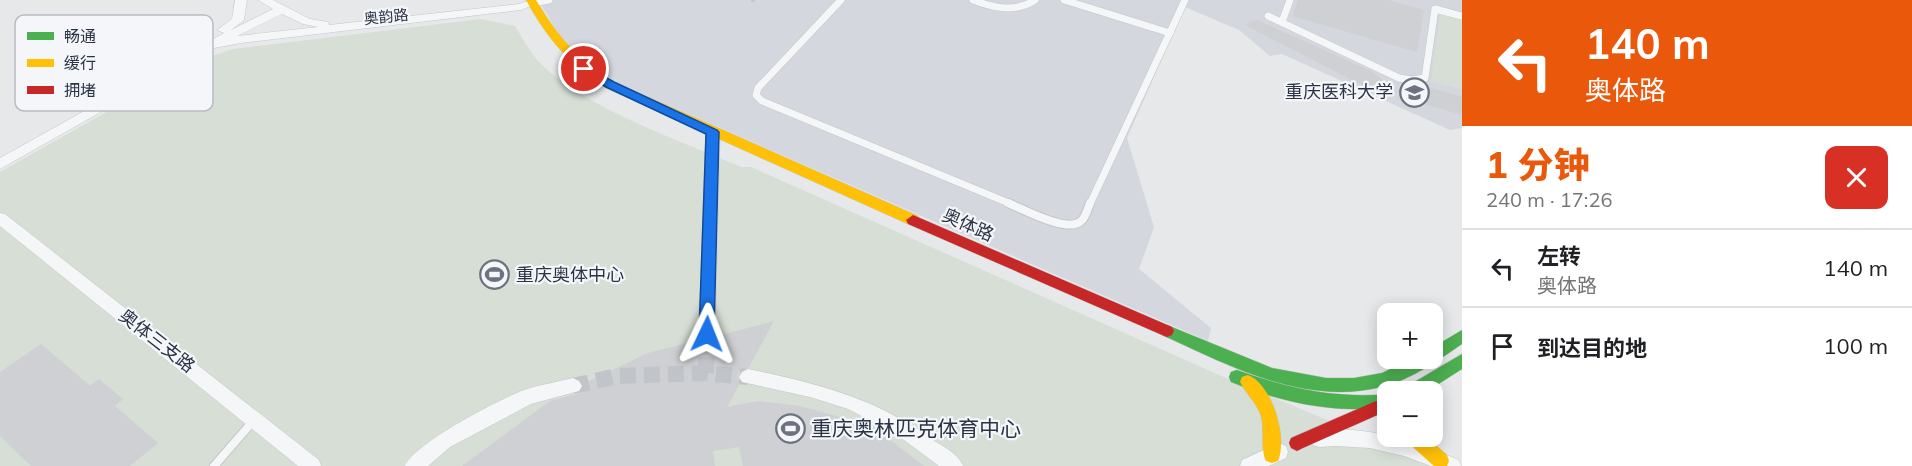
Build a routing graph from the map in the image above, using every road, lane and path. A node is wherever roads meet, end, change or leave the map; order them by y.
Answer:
1 (241, 0) edge
2 (251, 0) edge
3 (549, 0) edge
4 (751, 0) edge
5 (841, 0) edge
6 (973, 0) edge
7 (1035, 0) edge
8 (1064, 0) edge
9 (1185, 0) edge
10 (1290, 0) edge
11 (1436, 0) edge
12 (524, 2) edge
13 (758, 3) dead end
14 (273, 8) edge
15 (1435, 9) junction
16 (1268, 16) dead end
17 (1462, 16) edge
18 (1282, 22) junction
19 (323, 30) junction
20 (1170, 33) junction
21 (213, 39) edge
22 (213, 40) edge
23 (213, 42) edge
24 (82, 111) edge
25 (91, 111) edge
26 (713, 138) junction
27 (0, 155) edge
28 (0, 164) edge
29 (0, 218) edge
30 (707, 334) tunnel mouth
31 (1462, 336) edge
32 (1443, 349) edge
33 (1462, 361) edge
34 (1408, 369) edge
35 (748, 377) tunnel mouth
36 (1247, 381) junction
37 (1430, 381) edge
38 (573, 386) tunnel mouth
39 (1377, 403) edge
40 (1377, 407) edge
41 (255, 419) junction
42 (1297, 443) junction
43 (1426, 447) edge
44 (1272, 455) junction
45 (1447, 464) edge
46 (214, 466) edge
47 (312, 466) edge
48 (414, 466) edge
49 (954, 466) edge
50 (1249, 466) edge

1 - 21 street
2 - 14 street
3 - 12 lane
4 - 13 path
5 - 20 lane
6 - 7 lane
8 - 20 lane
9 - 20 lane
10 - 18 lane
11 - 15 lane
12 - 14 street, 奥韵路
12 - 19 street, 奥韵路
12 - 26 main road, 奥体路
14 - 19 street, 奥韵路
14 - 22 street, 奥韵路
15 - 17 lane
15 - 18 lane
16 - 18 lane
19 - 23 street, 奥韵路
24 - 27 street, 奥韵路
25 - 28 street, 奥韵路
26 - 30 street
26 - 34 main road, 奥体路
26 - 36 main road, 奥体路
29 - 41 street, 奥体三支路
31 - 32 main road
33 - 37 main road
35 - 49 street
36 - 39 main road, 奥体路
36 - 44 main road
38 - 48 street
40 - 42 main road
41 - 46 lane
41 - 47 street, 奥体三支路
42 - 44 street
42 - 45 street
43 - 45 main road
44 - 50 street

